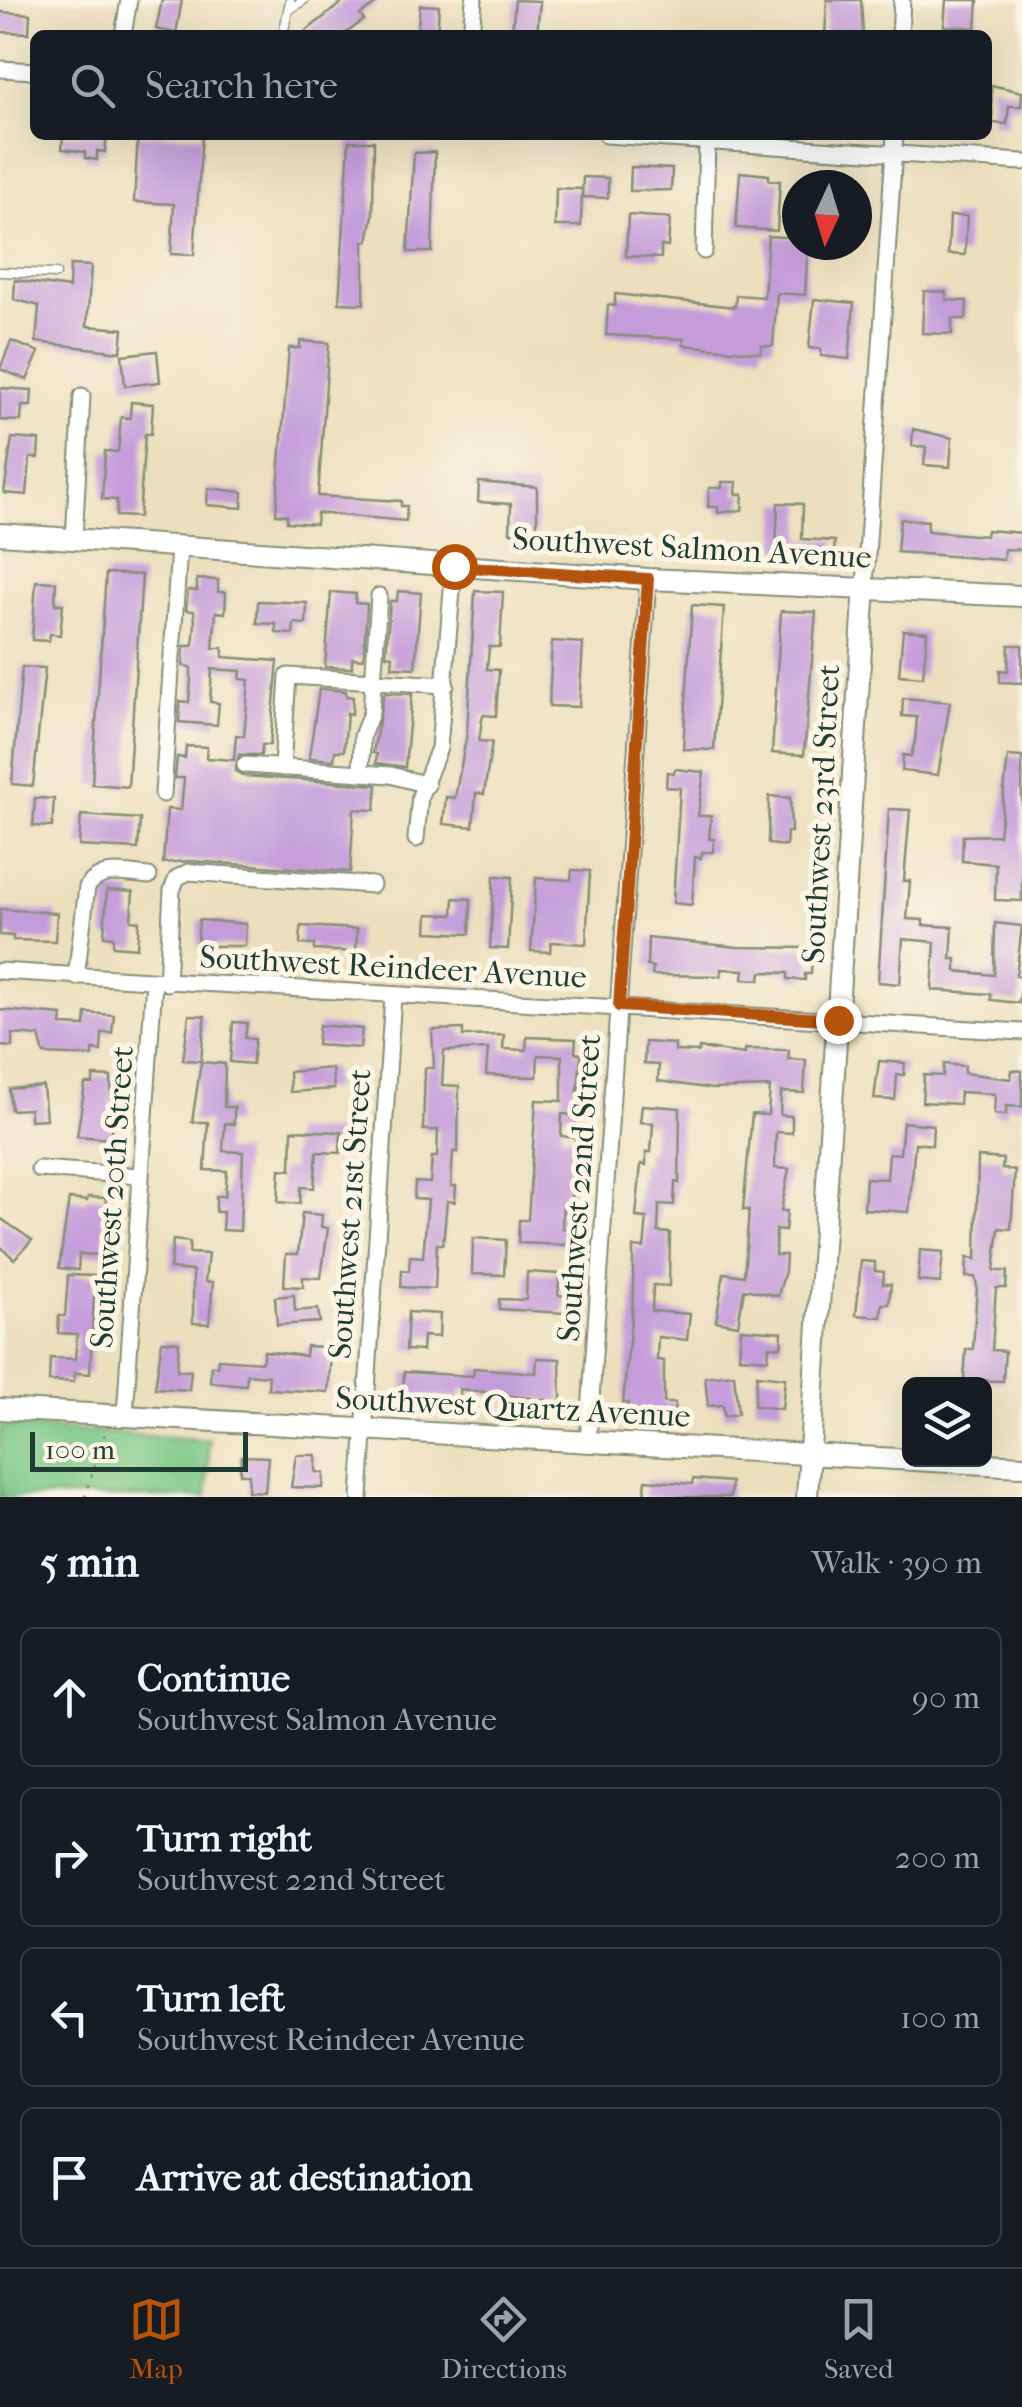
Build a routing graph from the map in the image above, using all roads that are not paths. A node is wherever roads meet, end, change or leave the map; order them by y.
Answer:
1 (129, 0) edge
2 (304, 0) edge
3 (474, 0) edge
4 (902, 0) edge
5 (289, 5) edge
6 (124, 30) edge
7 (285, 30) edge
8 (471, 30) edge
9 (900, 30) edge
10 (0, 68) edge
11 (30, 71) edge
12 (669, 140) edge
13 (895, 140) edge
14 (707, 143) junction
15 (894, 153) junction
16 (1022, 162) edge
17 (704, 250) dead end
18 (0, 272) edge
19 (56, 274) dead end
20 (82, 396) dead end
21 (0, 534) edge
22 (74, 539) junction
23 (178, 548) junction
24 (454, 566) junction
25 (648, 579) junction
26 (865, 586) junction
27 (379, 596) dead end
28 (1022, 596) edge
29 (372, 681) junction
30 (446, 686) junction
31 (245, 765) dead end
32 (282, 768) junction
33 (360, 773) junction
34 (427, 784) junction
35 (163, 794) dead end
36 (416, 839) dead end
37 (149, 876) dead end
38 (372, 885) dead end
39 (0, 971) edge
40 (76, 977) junction
41 (160, 983) junction
42 (393, 995) junction
43 (619, 1006) junction
44 (838, 1020) junction
45 (1022, 1032) edge
46 (39, 1169) dead end
47 (141, 1176) junction
48 (0, 1408) edge
49 (125, 1415) junction
50 (363, 1430) junction
51 (588, 1441) junction
52 (810, 1454) junction
53 (1022, 1466) edge
54 (360, 1497) edge
55 (807, 1497) edge

1 - 6 street
2 - 5 lane
3 - 8 street
4 - 9 street
5 - 7 lane
10 - 11 street
12 - 14 street
13 - 15 street, Southwest 23rd Street
14 - 15 street
14 - 17 street
15 - 16 street
15 - 26 street, Southwest 23rd Street
18 - 19 lane
20 - 22 street
21 - 22 street, Southwest Salmon Avenue
22 - 23 street, Southwest Salmon Avenue
23 - 24 street, Southwest Salmon Avenue
23 - 35 street
24 - 25 street, Southwest Salmon Avenue
24 - 30 street
25 - 26 street, Southwest Salmon Avenue
25 - 43 street, Southwest 22nd Street
26 - 28 street, Southwest Salmon Avenue
26 - 44 street, Southwest 23rd Street
27 - 29 street
29 - 30 street
29 - 32 street
29 - 33 street
30 - 34 street
31 - 32 street
32 - 33 street
33 - 34 street
34 - 36 street
37 - 40 street
38 - 41 street, Southwest 20th Street
39 - 40 street, Southwest Reindeer Avenue
40 - 41 street, Southwest Reindeer Avenue
41 - 42 street, Southwest Reindeer Avenue
41 - 47 street, Southwest 20th Street
42 - 43 street, Southwest Reindeer Avenue
42 - 50 street, Southwest 21st Street
43 - 44 street, Southwest Reindeer Avenue
43 - 51 street, Southwest 22nd Street
44 - 45 street, Southwest Reindeer Avenue
44 - 52 street, Southwest 23rd Street
46 - 47 street
47 - 49 street, Southwest 20th Street
48 - 49 street, Southwest Quartz Avenue
49 - 50 street, Southwest Quartz Avenue
50 - 51 street, Southwest Quartz Avenue
50 - 54 street, Southwest 21st Street
51 - 52 street, Southwest Quartz Avenue
52 - 53 street, Southwest Quartz Avenue
52 - 55 street, Southwest 23rd Street

